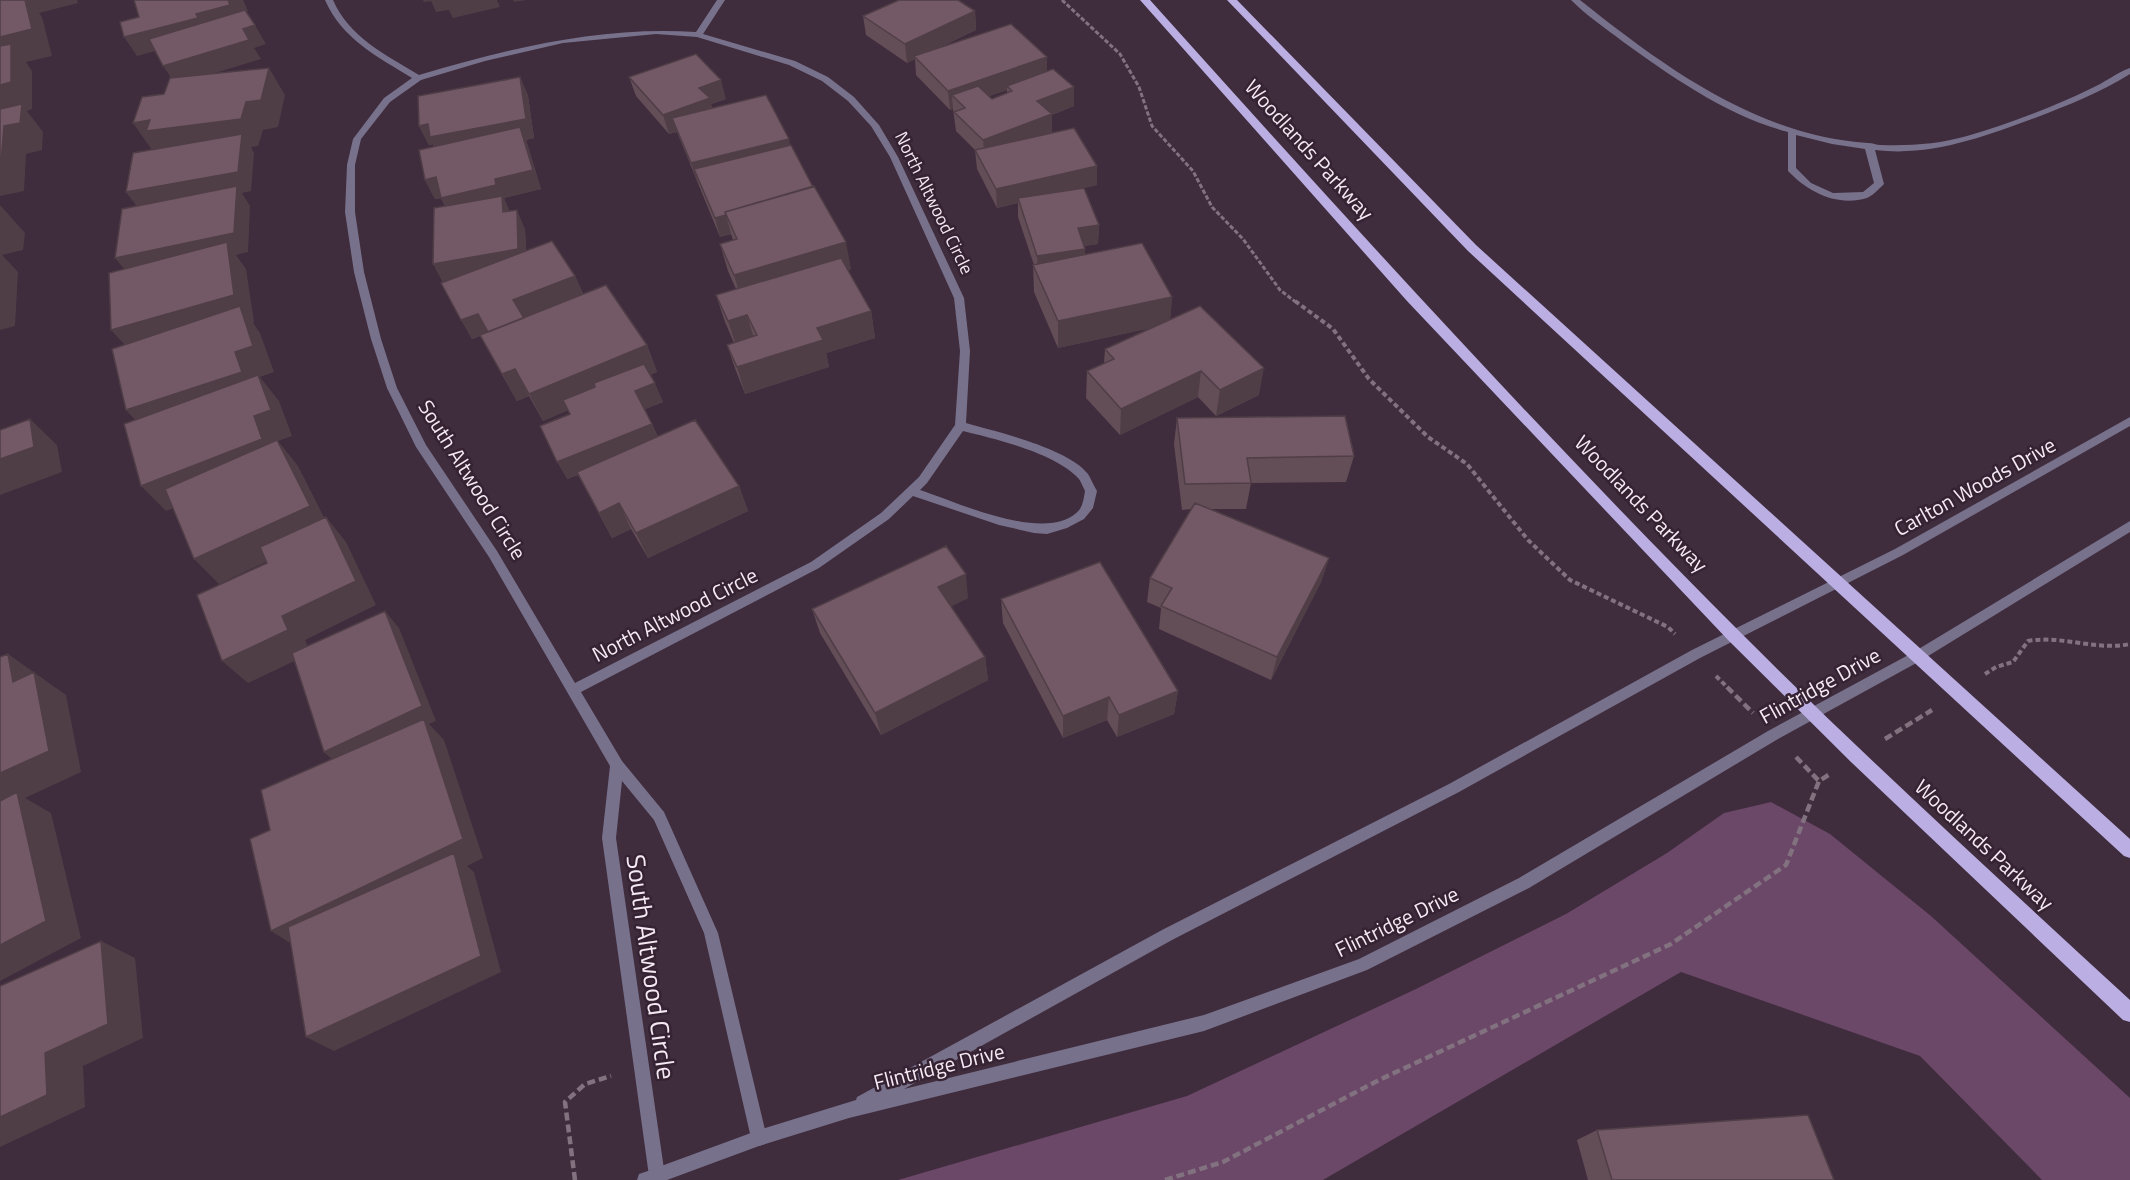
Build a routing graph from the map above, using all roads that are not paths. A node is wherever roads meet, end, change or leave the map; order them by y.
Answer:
1 (329, 0) edge
2 (722, 0) edge
3 (1145, 0) edge
4 (1232, 0) edge
5 (1575, 0) edge
6 (698, 34) junction
7 (2130, 70) edge
8 (418, 78) junction
9 (1792, 130) junction
10 (1869, 145) junction
11 (2130, 421) edge
12 (960, 426) junction
13 (911, 491) junction
14 (2130, 526) edge
15 (1838, 584) junction
16 (1734, 636) junction
17 (1916, 657) junction
18 (573, 690) junction
19 (1812, 712) junction
20 (617, 765) junction
21 (2130, 850) edge
22 (2130, 1013) edge
23 (849, 1110) junction
24 (759, 1138) junction
25 (651, 1178) edge

1 - 8 street
2 - 6 street
3 - 16 main road, Woodlands Parkway
4 - 15 main road
5 - 9 street
6 - 8 street, North Altwood Circle
6 - 12 street, North Altwood Circle
7 - 10 street
8 - 18 street, South Altwood Circle
9 - 10 street
9 - 10 street
11 - 15 street, Carlton Woods Drive
12 - 13 street, North Altwood Circle
12 - 13 street
13 - 18 street, North Altwood Circle
14 - 17 street
15 - 16 street, Flintridge Drive
15 - 17 main road
16 - 19 main road, Woodlands Parkway
16 - 23 street, Flintridge Drive
17 - 19 street, Flintridge Drive
17 - 21 main road
18 - 20 street, South Altwood Circle
19 - 22 main road, Woodlands Parkway
19 - 23 street, Flintridge Drive
20 - 24 street, South Altwood Circle
20 - 25 street, South Altwood Circle
23 - 24 street, Flintridge Drive
24 - 25 street, Flintridge Drive

